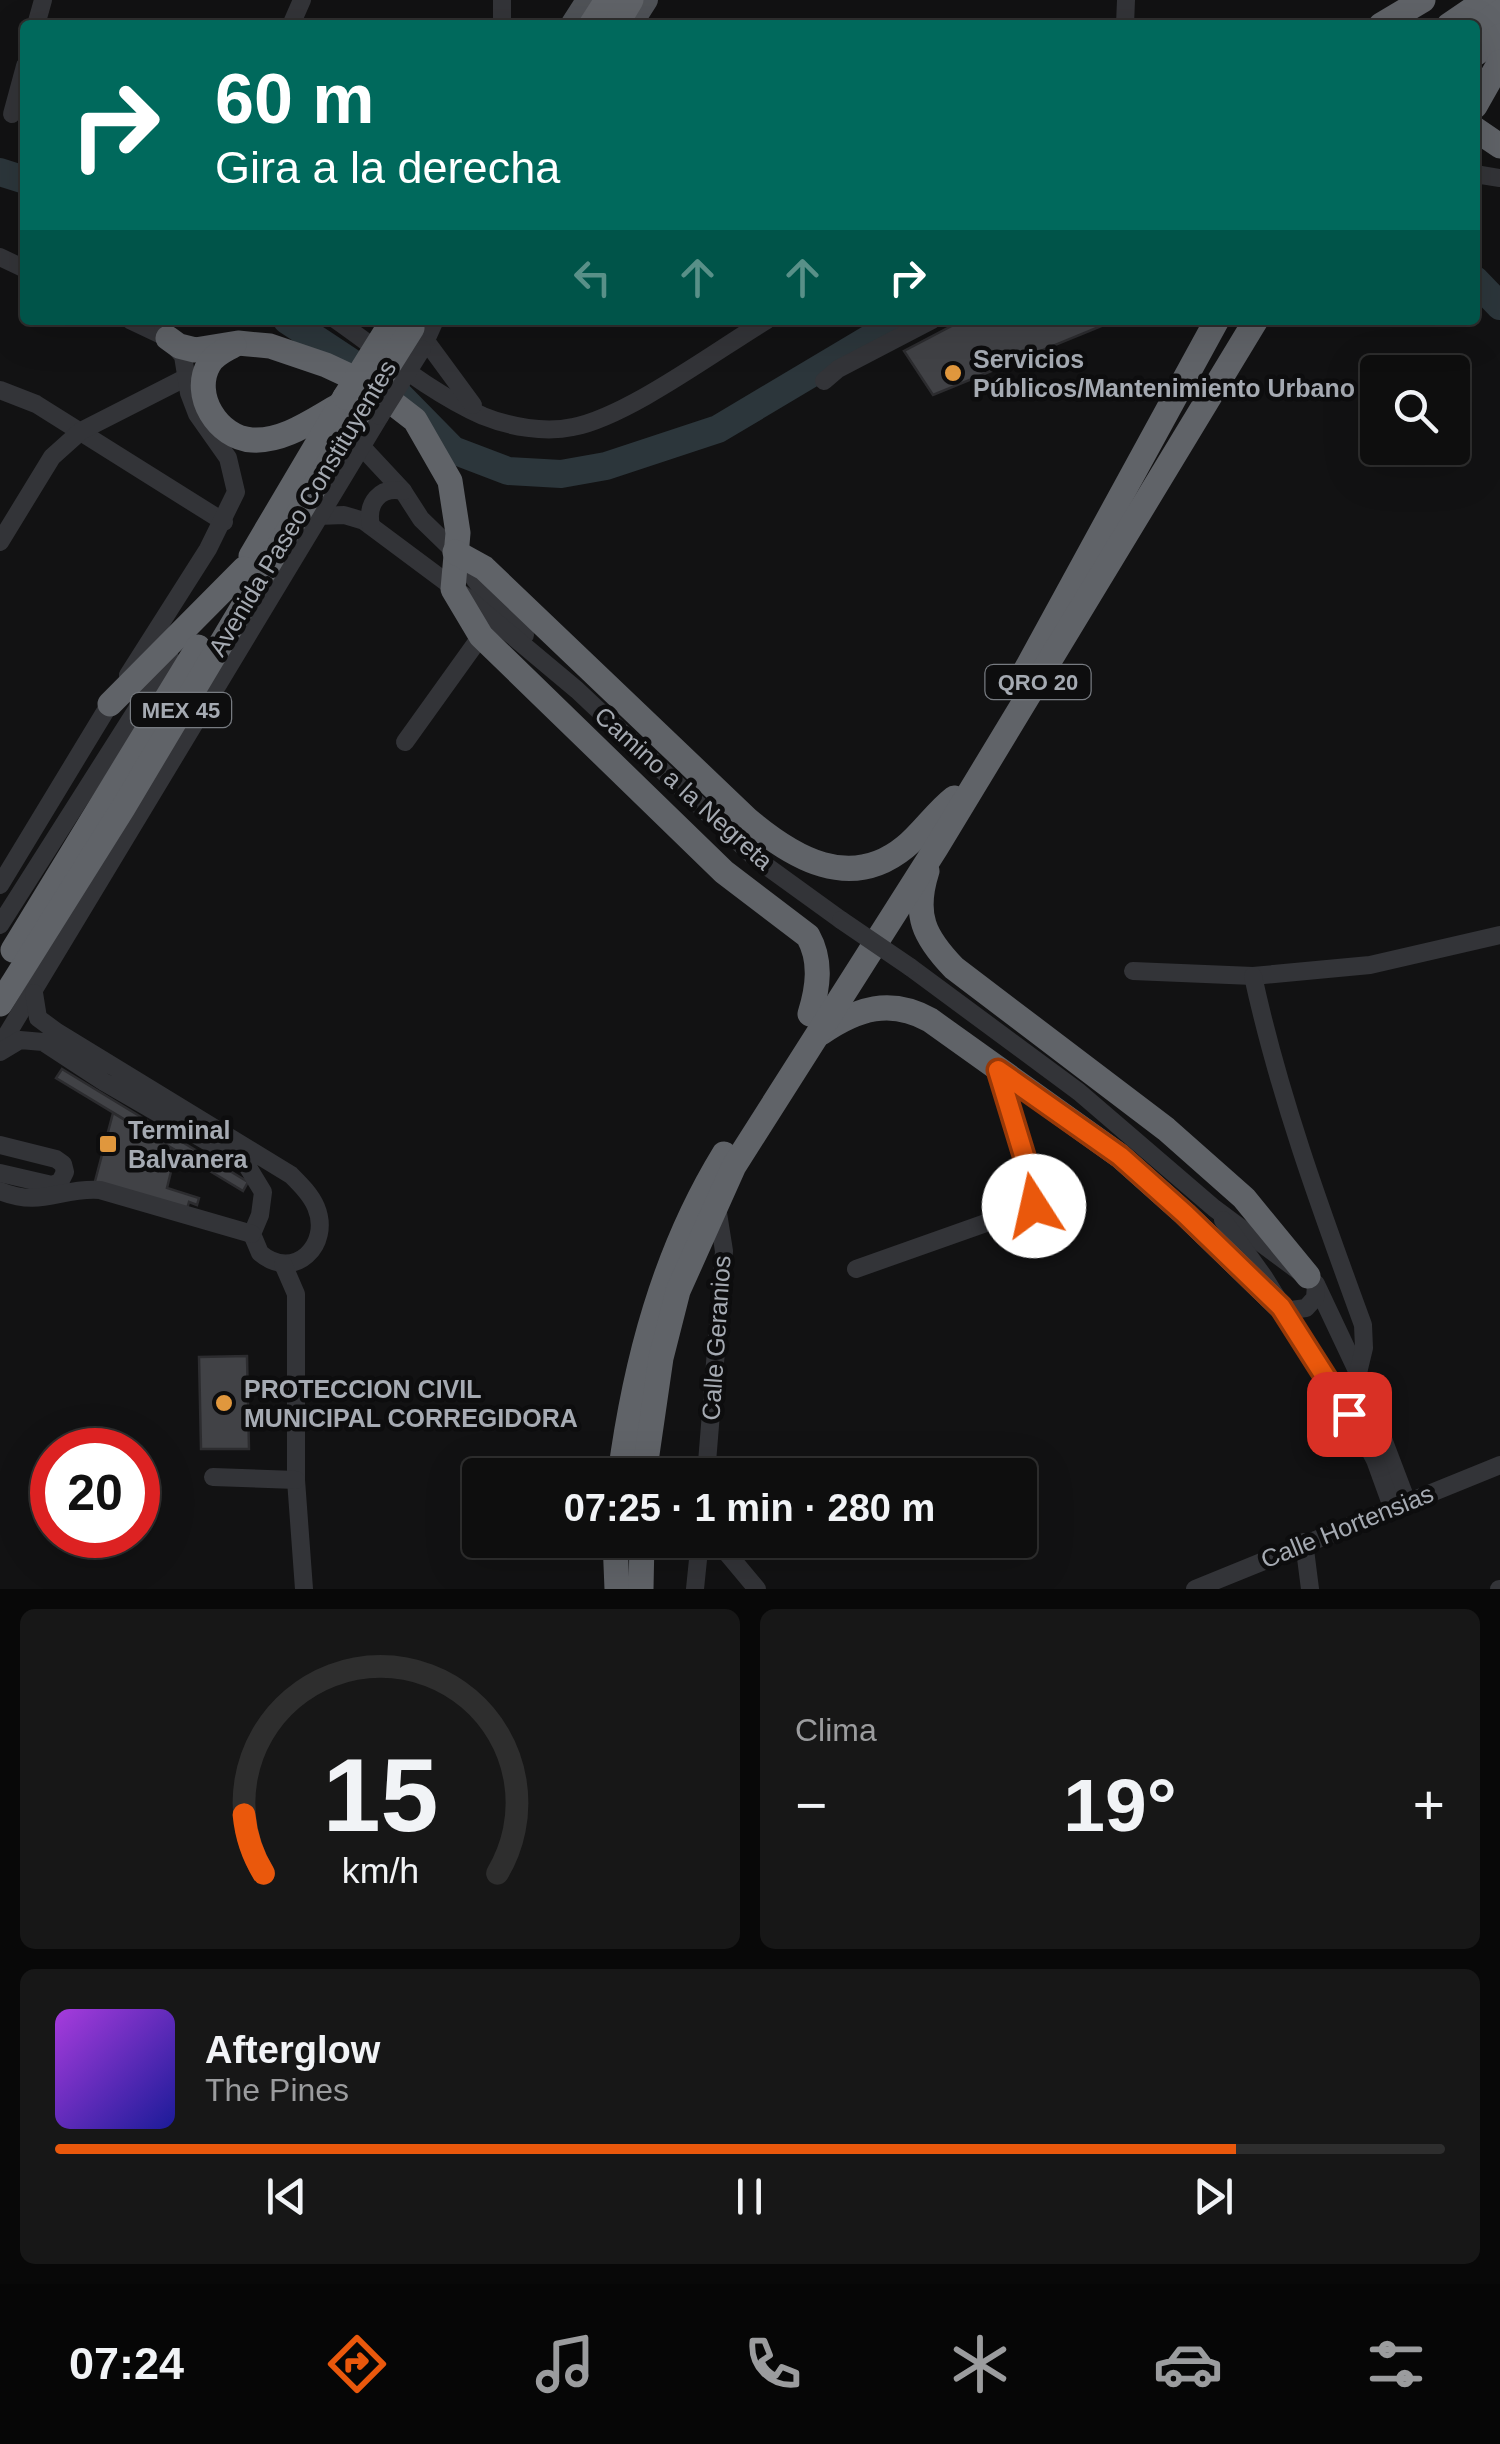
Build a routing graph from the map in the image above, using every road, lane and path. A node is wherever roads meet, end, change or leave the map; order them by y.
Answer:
1 (1423, 0) edge
2 (1486, 0) edge
3 (1389, 20) edge
4 (1456, 20) edge
5 (1500, 62) edge
6 (20, 85) edge
7 (1480, 97) edge
8 (12, 116) edge
9 (343, 325) edge
10 (759, 325) edge
11 (922, 325) edge
12 (1214, 325) edge
13 (1229, 325) edge
14 (1253, 325) edge
15 (1271, 325) edge
16 (164, 329) edge
17 (418, 330) edge
18 (238, 342) junction
19 (187, 377) junction
20 (824, 380) dead end
21 (0, 390) edge
22 (356, 408) junction
23 (484, 416) junction
24 (81, 431) junction
25 (361, 446) junction
26 (1156, 489) junction
27 (403, 492) junction
28 (453, 500) junction
29 (318, 516) junction
30 (422, 519) junction
31 (224, 522) junction
32 (372, 526) junction
33 (0, 542) edge
34 (454, 552) junction
35 (1092, 553) junction
36 (244, 569) junction
37 (454, 588) junction
38 (202, 612) junction
39 (482, 636) junction
40 (576, 690) junction
41 (110, 704) junction
42 (405, 742) dead end
43 (954, 798) junction
44 (936, 848) junction
45 (0, 885) edge
46 (0, 925) edge
47 (1500, 935) edge
48 (0, 971) edge
49 (1133, 971) dead end
50 (1252, 976) junction
51 (34, 993) junction
52 (0, 1004) edge
53 (812, 1027) junction
54 (0, 1049) edge
55 (998, 1070) junction
56 (0, 1148) edge
57 (0, 1173) edge
58 (0, 1191) edge
59 (717, 1202) junction
60 (1214, 1208) junction
61 (252, 1234) junction
62 (283, 1264) junction
63 (856, 1269) dead end
64 (1312, 1280) junction
65 (1282, 1309) junction
66 (1358, 1373) junction
67 (623, 1458) edge
68 (646, 1458) edge
69 (707, 1458) edge
70 (1500, 1465) edge
71 (212, 1477) dead end
72 (296, 1480) junction
73 (1400, 1505) junction
74 (1304, 1542) junction
75 (616, 1558) edge
76 (642, 1558) edge
77 (698, 1558) edge
78 (731, 1558) edge
79 (304, 1589) edge
80 (617, 1589) edge
81 (641, 1589) edge
82 (695, 1589) edge
83 (757, 1589) edge
84 (1195, 1589) edge
85 (1310, 1589) edge

1 - 3 highway
2 - 4 highway
5 - 7 highway
6 - 8 street
9 - 23 street
10 - 23 street
11 - 20 street
12 - 35 highway
13 - 35 highway, QRO 20
14 - 26 highway, QRO 20
15 - 26 highway
16 - 18 highway
16 - 19 street
17 - 22 highway, Avenida Paseo Constituyentes / MEX 45, bridge
17 - 22 street, bridge
17 - 23 street
18 - 22 highway
18 - 28 highway
19 - 24 street
19 - 31 street
21 - 24 street
22 - 25 street
22 - 36 highway, Avenida Paseo Constituyentes / MEX 45
22 - 52 highway, Avenida Paseo Constituyentes / MEX 45
24 - 31 street
24 - 33 street
25 - 27 street, Camino a la Negreta
25 - 29 street
26 - 44 highway, QRO 20
27 - 30 street, Camino a la Negreta
27 - 32 street
28 - 30 street
28 - 34 highway
29 - 32 street, Camino a la Negreta
29 - 51 street
30 - 34 street, Camino a la Negreta
31 - 41 street
32 - 37 street, Camino a la Negreta
34 - 37 highway
34 - 40 street, Camino a la Negreta
34 - 43 highway
35 - 43 highway, QRO 20
36 - 38 highway
36 - 48 highway, Avenida Paseo Constituyentes / MEX 45
37 - 39 highway
37 - 40 street, Camino a la Negreta
38 - 41 highway
38 - 46 street
39 - 42 street
39 - 53 highway
40 - 60 street, Camino a la Negreta, bridge
41 - 45 street
43 - 53 highway, QRO 20
44 - 53 highway, QRO 20
44 - 64 highway
47 - 50 street
49 - 50 street
50 - 66 street
51 - 54 street
51 - 62 street
53 - 55 highway
53 - 59 highway, QRO 20
53 - 67 highway, QRO 20
54 - 61 street
55 - 63 street
55 - 65 highway
56 - 57 street
58 - 61 street
59 - 68 highway, QRO 20
59 - 69 street, Calle Geranios
60 - 64 street
60 - 65 street
61 - 62 street
62 - 72 street
64 - 65 street
64 - 66 street
65 - 73 street
66 - 73 street
70 - 73 street, Calle Hortensias
71 - 72 street
72 - 79 street
73 - 74 street, Calle Hortensias
74 - 84 street, Calle Hortensias
74 - 85 street
75 - 80 highway
76 - 81 highway
77 - 82 street
78 - 83 street

